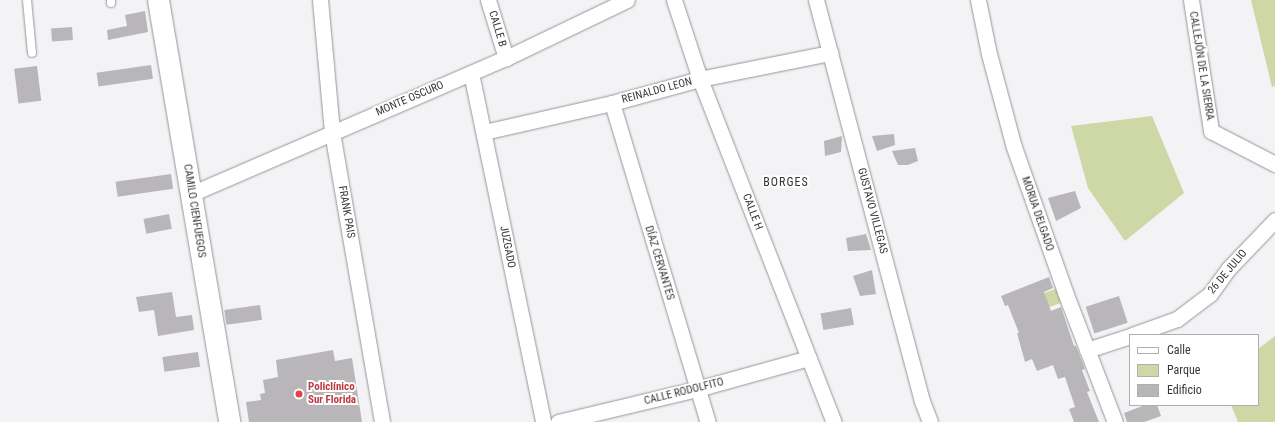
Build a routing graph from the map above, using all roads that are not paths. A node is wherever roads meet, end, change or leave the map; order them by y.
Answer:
1 (27, 0) edge
2 (158, 0) edge
3 (320, 0) edge
4 (488, 0) edge
5 (627, 0) edge
6 (674, 0) edge
7 (816, 0) edge
8 (978, 0) edge
9 (1191, 0) edge
10 (32, 53) dead end
11 (830, 53) junction
12 (506, 58) junction
13 (471, 73) junction
14 (700, 79) junction
15 (612, 104) junction
16 (332, 132) junction
17 (484, 132) junction
18 (1275, 164) edge
19 (191, 194) junction
20 (1275, 220) edge
21 (1134, 334) edge
22 (1129, 336) edge
23 (1087, 350) junction
24 (809, 358) junction
25 (697, 389) junction
26 (228, 422) edge
27 (382, 422) edge
28 (542, 422) edge
29 (558, 422) edge
30 (708, 422) edge
31 (834, 422) edge
32 (930, 422) edge
33 (1115, 422) edge

1 - 10 lane
2 - 19 street, CAMILO CIENFUEGOS
3 - 16 street, FRANK PAIS
4 - 12 street, CALLE B
5 - 12 street, MONTE OSCURO
6 - 14 street, CALLE H
7 - 11 street, GUSTAVO VILLEGAS
8 - 23 street, MORUA DELGADO
9 - 18 street, CALLEJÓN DE LA SIERRA
11 - 14 street, REINALDO LEON
11 - 32 street, GUSTAVO VILLEGAS
12 - 13 street, MONTE OSCURO
13 - 16 street, MONTE OSCURO
13 - 17 street, JUZGADO
14 - 15 street, REINALDO LEON
14 - 24 street, CALLE H
15 - 17 street, REINALDO LEON
15 - 25 street, DÍAZ CERVANTES
16 - 19 street, MONTE OSCURO
16 - 27 street, FRANK PAIS
17 - 28 street, JUZGADO
19 - 26 street, CAMILO CIENFUEGOS
20 - 21 street, 26 DE JULIO
22 - 23 street, 26 DE JULIO
23 - 33 street, MORUA DELGADO
24 - 25 street, CALLE RODOLFITO
24 - 31 street, CALLE H
25 - 29 street, CALLE RODOLFITO
25 - 30 street, DÍAZ CERVANTES

